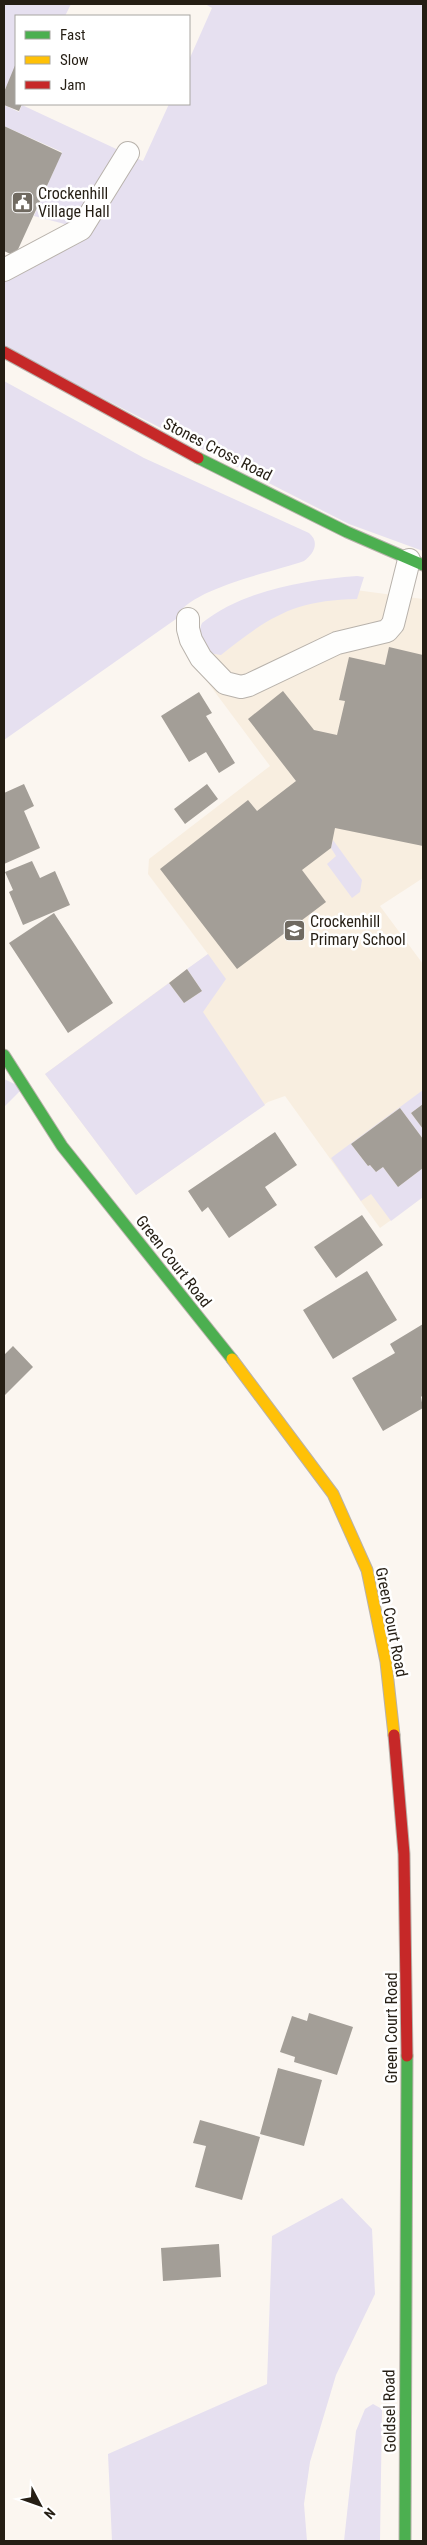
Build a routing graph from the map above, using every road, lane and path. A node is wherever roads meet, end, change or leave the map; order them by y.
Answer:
1 (128, 153) dead end
2 (4, 270) edge
3 (4, 352) edge
4 (416, 562) edge
5 (188, 620) dead end
6 (4, 1055) edge
7 (406, 2281) joint
8 (405, 2541) edge

1 - 2 lane
3 - 4 main road, Stones Cross Road
4 - 5 lane
6 - 7 main road, Green Court Road
7 - 8 main road, Goldsel Road

